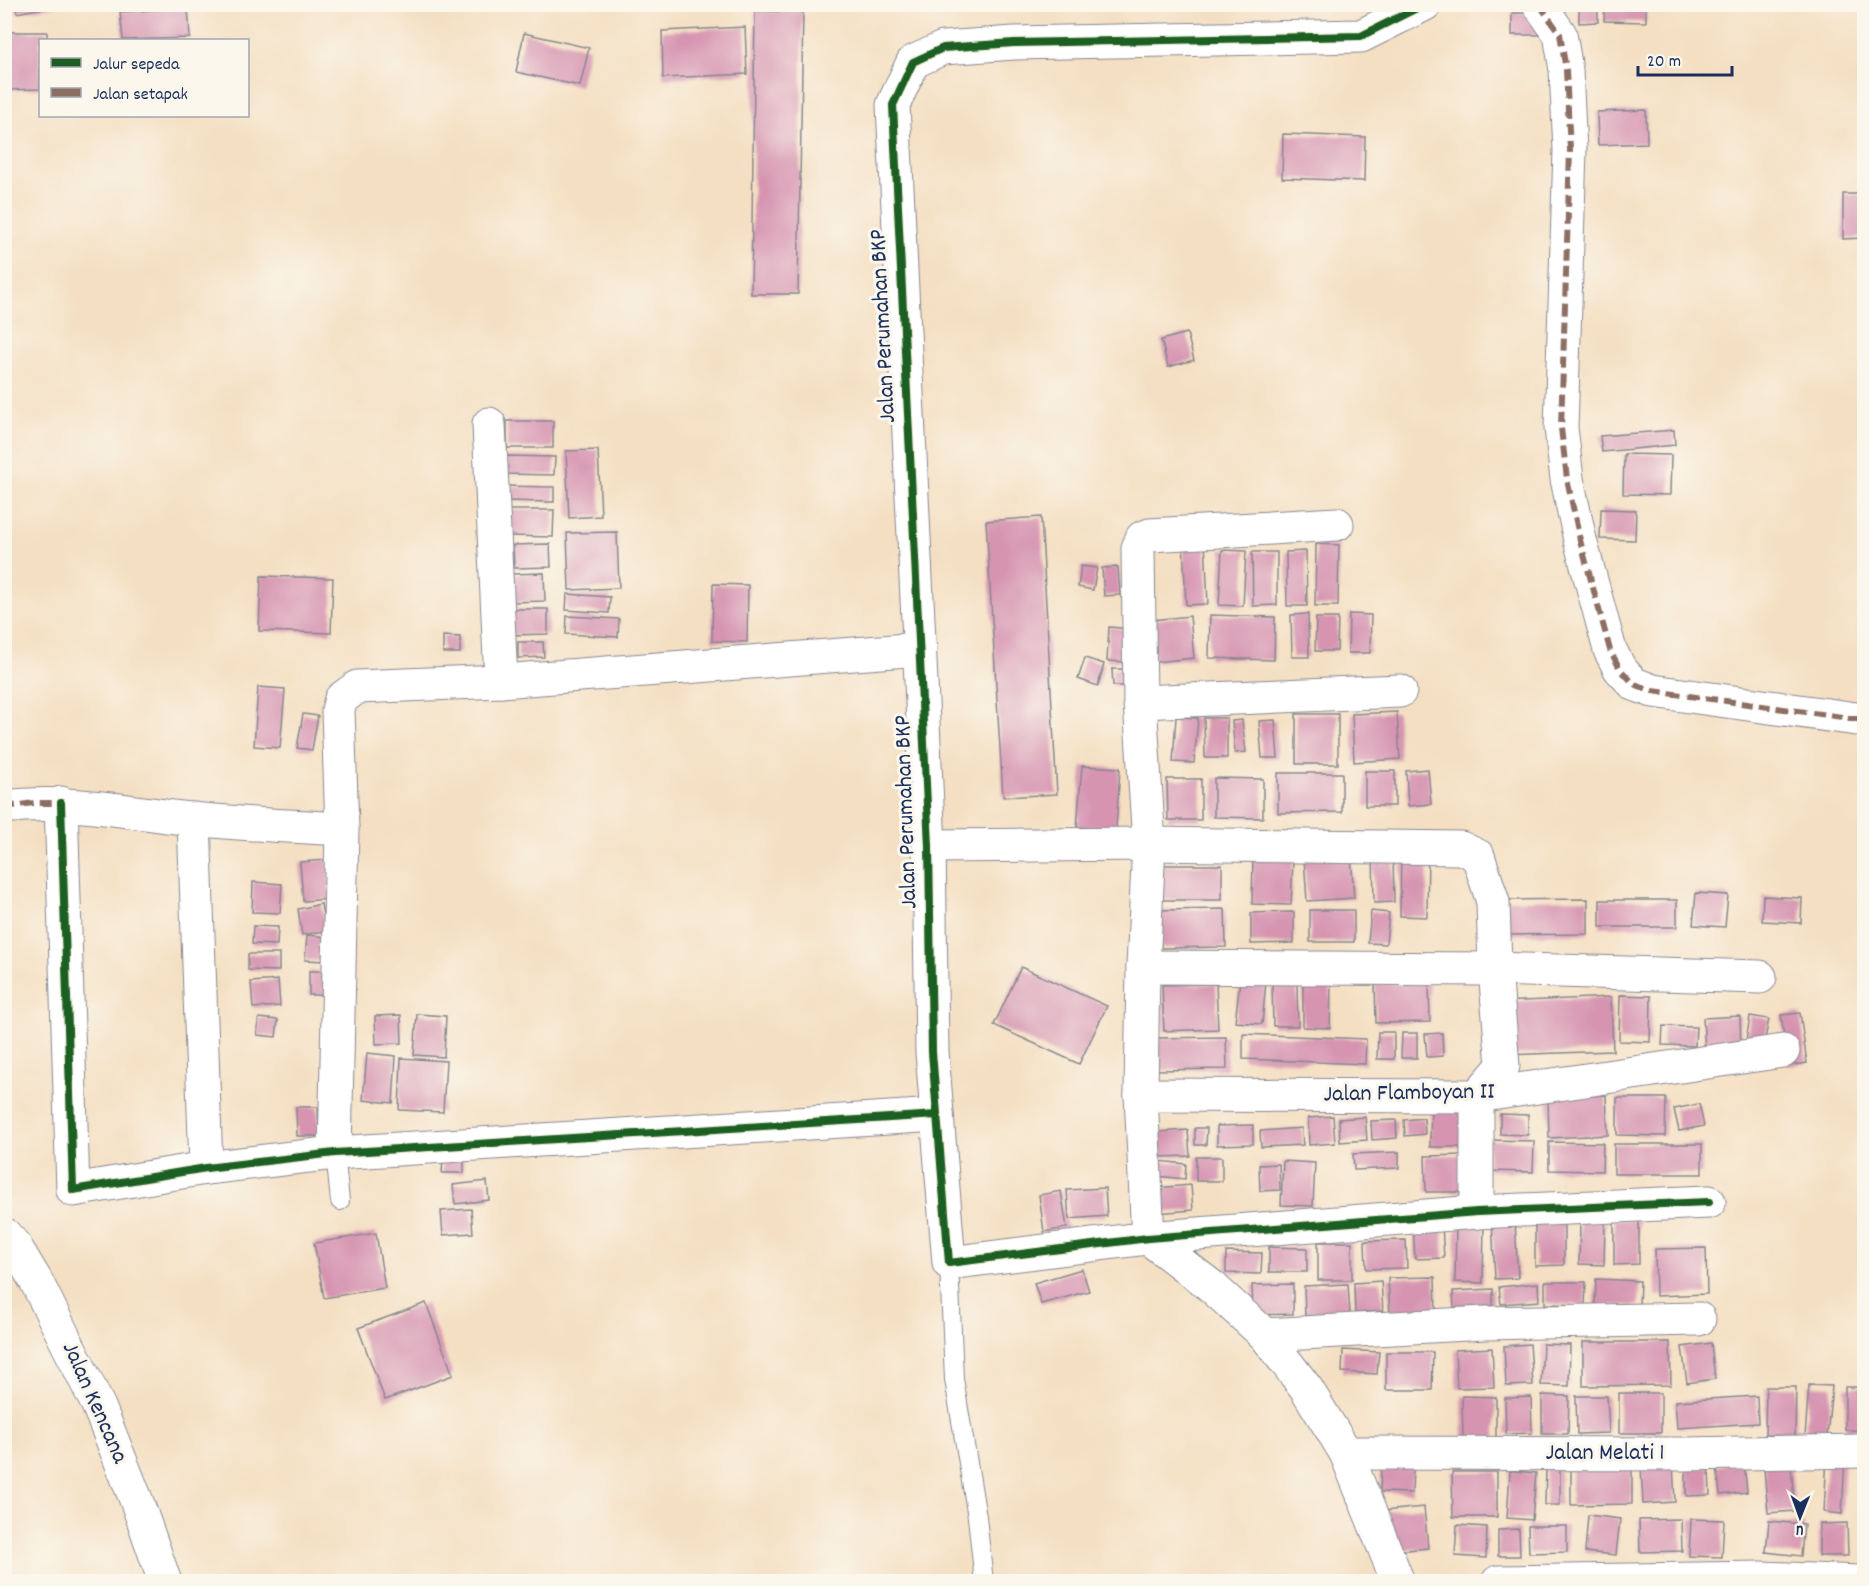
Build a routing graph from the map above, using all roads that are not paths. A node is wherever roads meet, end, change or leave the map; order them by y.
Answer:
1 (1425, 4) edge
2 (1539, 4) edge
3 (489, 424) dead end
4 (1337, 524) dead end
5 (920, 649) junction
6 (501, 681) junction
7 (1400, 691) dead end
8 (1140, 702) junction
9 (1864, 720) edge
10 (61, 803) junction
11 (4, 807) edge
12 (195, 819) junction
13 (342, 829) junction
14 (1149, 844) junction
15 (929, 846) junction
16 (1143, 967) junction
17 (1495, 969) junction
18 (1760, 977) dead end
19 (1783, 1051) dead end
20 (1141, 1095) junction
21 (1477, 1096) junction
22 (937, 1115) junction
23 (335, 1153) junction
24 (206, 1168) junction
25 (340, 1201) dead end
26 (1709, 1202) dead end
27 (1477, 1212) junction
28 (4, 1234) edge
29 (1148, 1238) junction
30 (949, 1263) junction
31 (1699, 1319) dead end
32 (1264, 1335) junction
33 (1864, 1451) edge
34 (1346, 1453) junction
35 (165, 1581) edge
36 (984, 1581) edge
37 (1398, 1581) edge
38 (1498, 1581) edge
39 (1859, 1581) edge

1 - 5 street, Jalan Perumahan BKP
2 - 9 street
3 - 6 street
4 - 8 street
5 - 6 street
5 - 15 street, Jalan Perumahan BKP
6 - 13 street
7 - 8 street
8 - 14 street
10 - 11 street
10 - 12 street
10 - 24 street
12 - 13 street
12 - 24 street
13 - 23 street
14 - 15 street
14 - 16 street
14 - 17 street
15 - 22 street, Jalan Perumahan BKP
16 - 17 street
16 - 20 street
17 - 18 street
17 - 21 street
19 - 21 street, Jalan Flamboyan II
20 - 21 street, Jalan Flamboyan II
20 - 29 street
21 - 27 street
22 - 23 street
22 - 30 street, Jalan Perumahan BKP
23 - 24 street
23 - 25 lane
26 - 27 street
27 - 29 street
28 - 35 street, Jalan Kencana
29 - 30 street
29 - 32 street
30 - 36 lane
31 - 32 street
32 - 34 street
33 - 34 street, Jalan Melati 1
34 - 37 street
38 - 39 street

